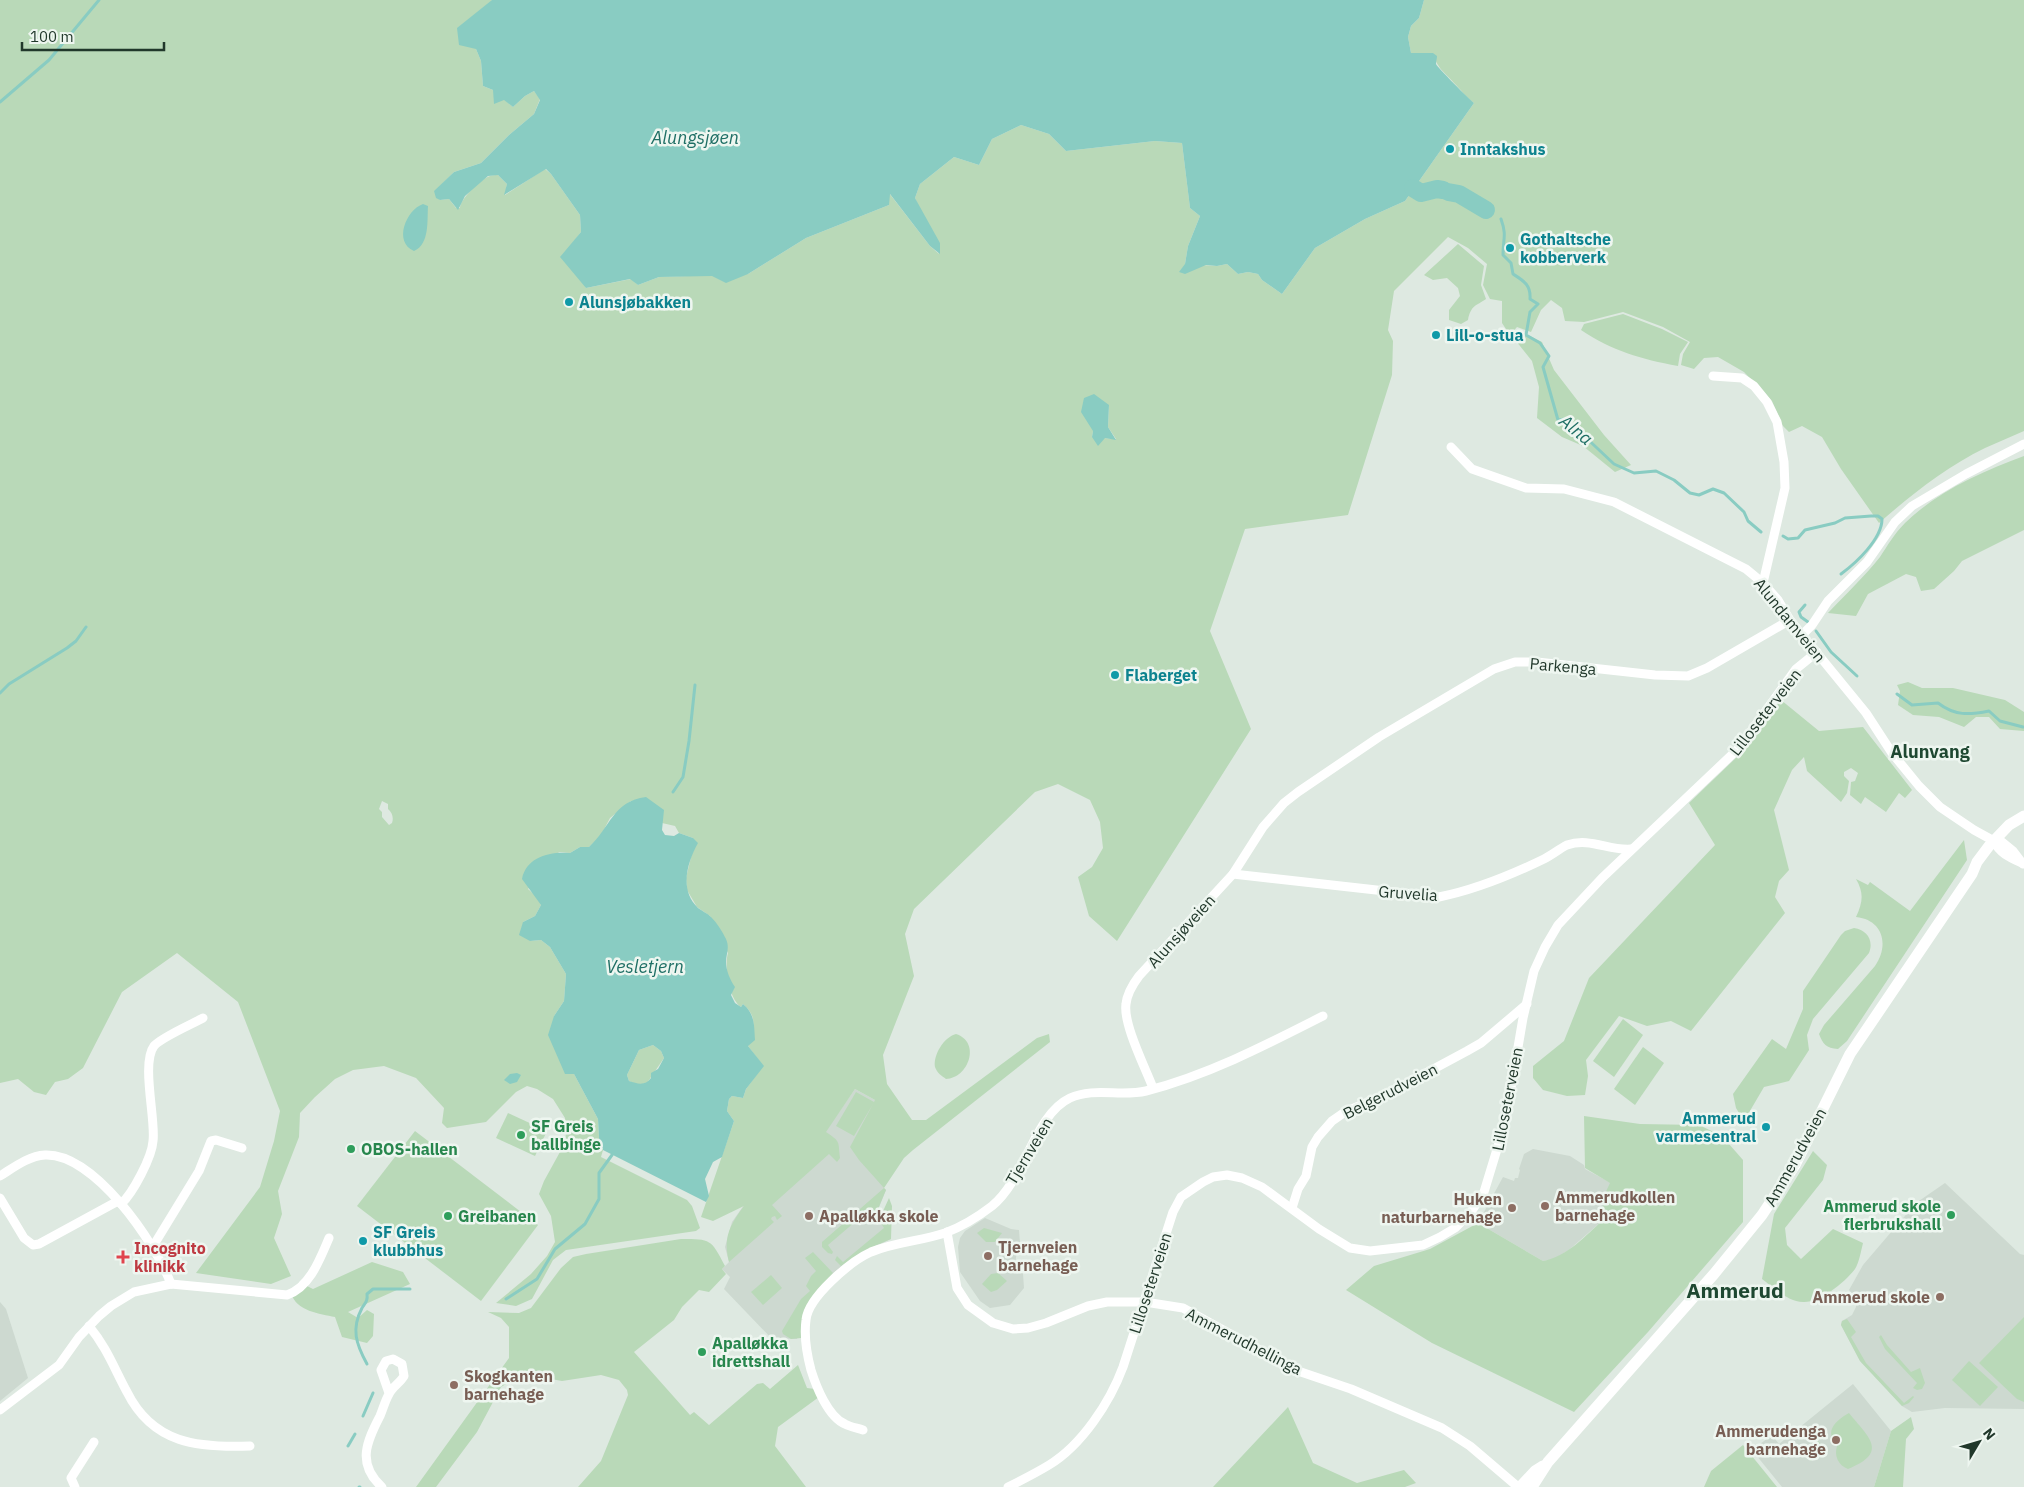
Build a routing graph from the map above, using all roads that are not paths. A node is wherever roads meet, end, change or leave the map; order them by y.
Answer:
1 (1713, 376) dead end
2 (2024, 444) edge
3 (1451, 447) dead end
4 (1763, 583) junction
5 (1790, 620) junction
6 (1803, 634) junction
7 (1816, 652) junction
8 (1298, 792) joint
9 (2022, 818) edge
10 (1998, 843) junction
11 (1631, 849) junction
12 (2023, 864) edge
13 (1233, 874) junction
14 (1527, 1004) junction
15 (1323, 1016) dead end
16 (203, 1018) dead end
17 (1153, 1088) junction
18 (242, 1148) dead end
19 (0, 1176) edge
20 (0, 1198) edge
21 (119, 1203) junction
22 (1292, 1208) junction
23 (947, 1232) junction
24 (329, 1238) dead end
25 (150, 1246) junction
26 (171, 1284) junction
27 (1145, 1302) junction
28 (89, 1326) junction
29 (389, 1393) dead end
30 (0, 1410) edge
31 (863, 1430) dead end
32 (94, 1442) dead end
33 (250, 1446) dead end
34 (1548, 1462) junction
35 (75, 1487) edge
36 (382, 1487) edge
37 (1008, 1487) edge
38 (1519, 1487) edge
39 (1532, 1487) edge

1 - 4 street
2 - 6 street
3 - 4 street, Alundamveien
4 - 5 street, Alundamveien
5 - 6 street, Alundamveien
5 - 8 street, Parkenga
6 - 7 street, Alundamveien
7 - 10 street, Alundamveien
7 - 11 street, Lilloseterveien
8 - 13 street, Alunsjøveien
9 - 10 street, Ammerudveien
10 - 12 street, Alundamveien
10 - 34 street, Ammerudveien
11 - 13 street, Gruvelia
11 - 14 street, Lilloseterveien
13 - 17 street, Alunsjøveien
14 - 22 street, Belgerudveien
14 - 22 street, Lilloseterveien
15 - 17 street, Tjernveien
16 - 21 street
17 - 23 street, Tjernveien
18 - 25 street
19 - 21 street
20 - 21 street
21 - 25 street
22 - 27 street, Lilloseterveien
23 - 27 street, Ammerudhellinga
23 - 31 street, Tjernveien
24 - 26 street
25 - 26 street
26 - 28 street
27 - 37 street, Lilloseterveien
27 - 38 street, Ammerudhellinga
28 - 30 street
28 - 33 street
29 - 36 street
32 - 35 street
34 - 38 street, Ammerudveien
34 - 39 street, Ammerudveien

